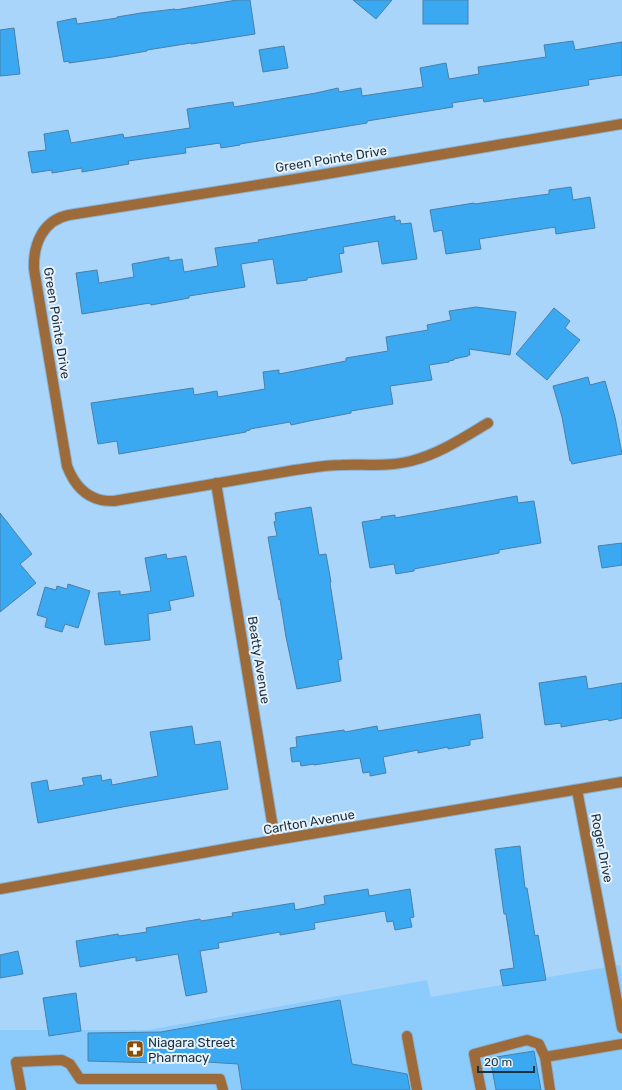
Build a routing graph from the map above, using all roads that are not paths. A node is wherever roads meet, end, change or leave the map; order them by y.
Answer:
1 (622, 124) edge
2 (488, 423) dead end
3 (216, 484) junction
4 (622, 782) edge
5 (577, 790) junction
6 (276, 840) junction
7 (0, 889) edge
8 (622, 1028) edge
9 (407, 1036) dead end
10 (622, 1044) edge
11 (545, 1057) junction
12 (21, 1090) edge
13 (223, 1090) edge
14 (417, 1090) edge
15 (481, 1090) edge
16 (550, 1090) edge

1 - 3 street, Green Pointe Drive
2 - 3 street, Green Pointe Drive
3 - 6 street, Beatty Avenue
4 - 5 street, Carlton Avenue
5 - 6 street, Carlton Avenue
5 - 8 street, Roger Drive
6 - 7 street, Carlton Avenue
9 - 14 street
10 - 11 street
11 - 15 street
11 - 16 street
12 - 13 street

